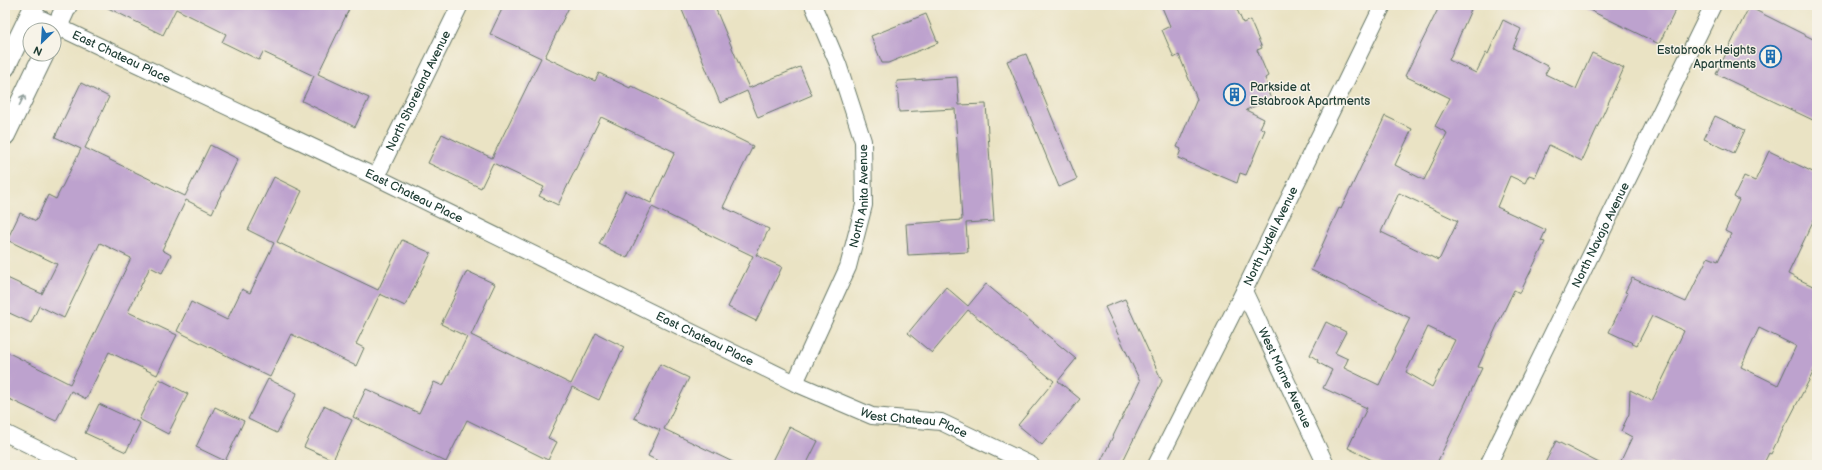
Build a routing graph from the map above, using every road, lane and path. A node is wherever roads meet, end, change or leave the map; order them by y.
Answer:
1 (67, 5) edge
2 (460, 5) edge
3 (812, 5) edge
4 (1383, 5) edge
5 (1713, 5) edge
6 (33, 9) edge
7 (48, 22) edge
8 (59, 22) edge
9 (62, 32) edge
10 (40, 62) edge
11 (5, 67) edge
12 (5, 135) edge
13 (376, 177) junction
14 (1244, 292) junction
15 (795, 383) junction
16 (5, 433) edge
17 (70, 465) edge
18 (1031, 465) edge
19 (1156, 465) edge
20 (1326, 465) edge
21 (1488, 465) edge

1 - 8 street
2 - 13 street, North Shoreland Avenue
3 - 15 street, North Anita Avenue
4 - 14 street, North Lydell Avenue
5 - 21 street, North Navajo Avenue
6 - 7 street, East Chateau Place
6 - 11 street
9 - 13 street, East Chateau Place
12 -> 10 street
13 - 15 street, East Chateau Place
14 - 19 street, North Lydell Avenue
14 - 20 street, West Marne Avenue
15 - 18 street, West Chateau Place
16 - 17 street

